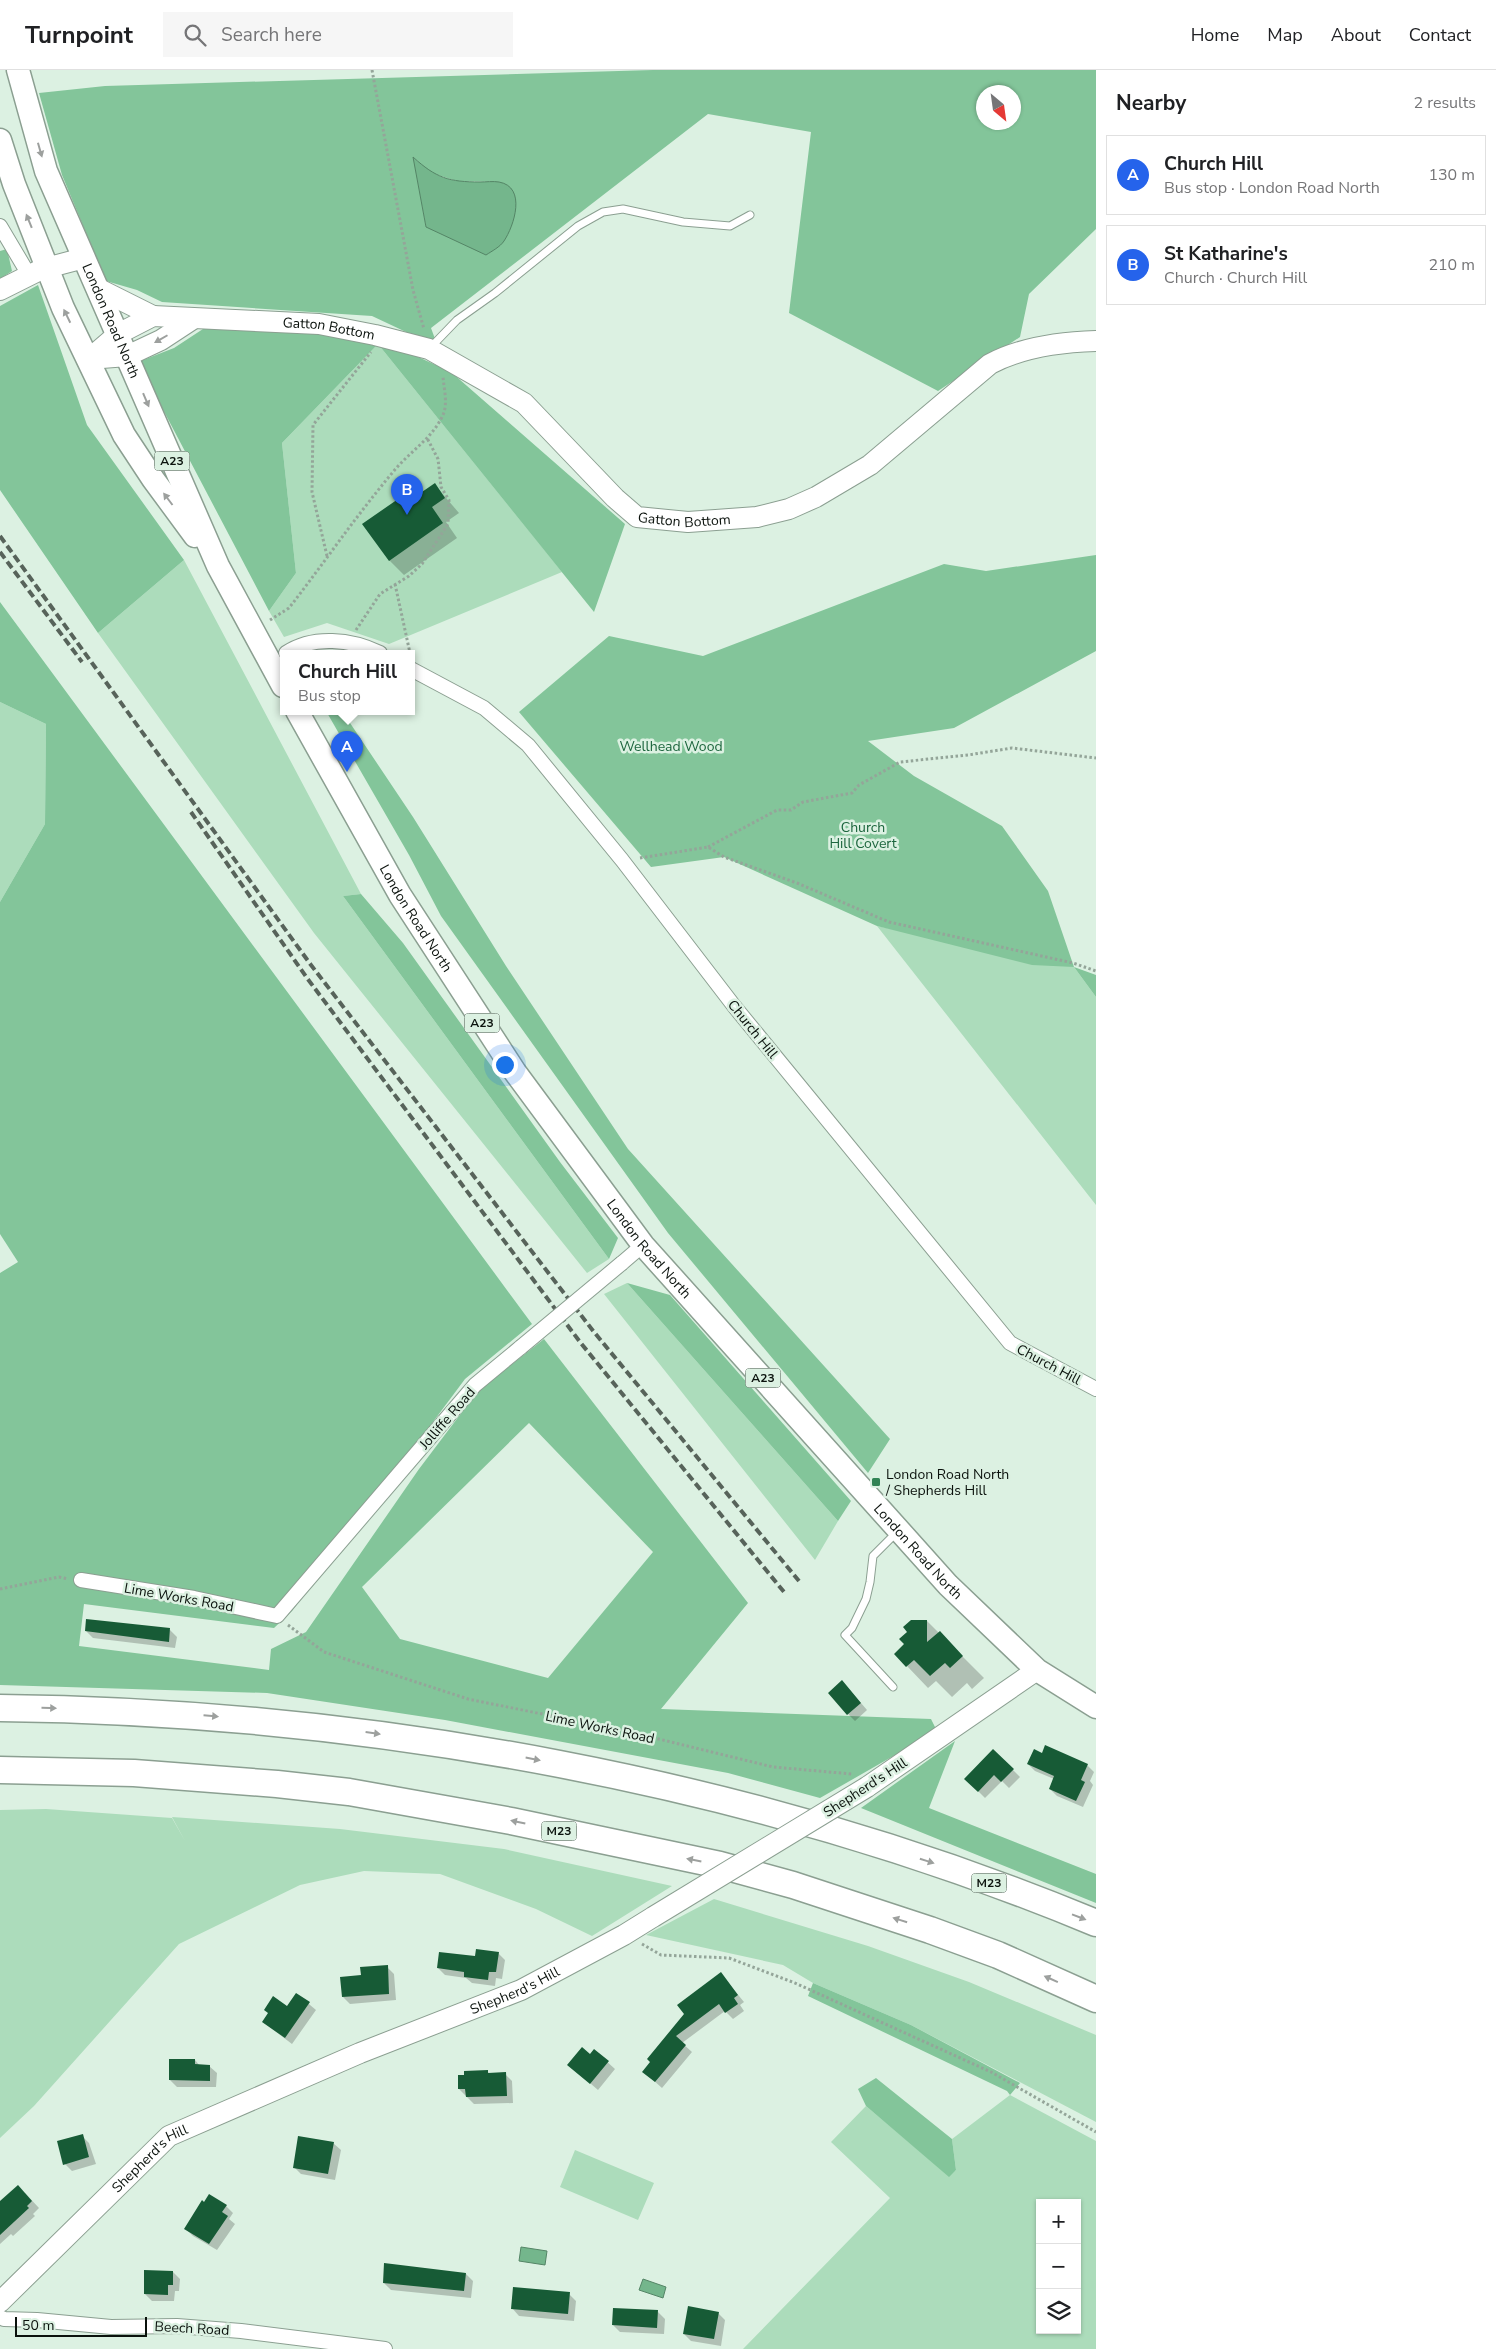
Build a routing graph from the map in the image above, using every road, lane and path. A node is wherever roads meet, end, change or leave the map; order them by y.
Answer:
1 (18, 70) edge
2 (372, 70) edge
3 (0, 140) edge
4 (750, 214) dead end
5 (0, 226) edge
6 (84, 258) junction
7 (38, 271) junction
8 (97, 288) junction
9 (0, 290) edge
10 (153, 316) junction
11 (193, 318) junction
12 (118, 334) junction
13 (1096, 341) edge
14 (430, 350) junction
15 (372, 352) dead end
16 (127, 356) junction
17 (89, 359) junction
18 (443, 372) dead end
19 (427, 438) junction
20 (326, 556) junction
21 (218, 566) junction
22 (395, 584) junction
23 (270, 621) dead end
24 (348, 644) junction
25 (294, 650) edge
26 (369, 650) edge
27 (409, 650) edge
28 (280, 657) edge
29 (415, 671) edge
30 (299, 715) edge
31 (1096, 758) edge
32 (708, 847) junction
33 (622, 860) junction
34 (1096, 971) edge
35 (642, 1245) junction
36 (1096, 1389) edge
37 (898, 1531) junction
38 (59, 1577) dead end
39 (81, 1580) dead end
40 (0, 1589) edge
41 (277, 1616) junction
42 (1037, 1670) junction
43 (893, 1687) dead end
44 (1096, 1707) edge
45 (0, 1708) edge
46 (0, 1770) edge
47 (875, 1782) junction
48 (1096, 1923) edge
49 (624, 1935) junction
50 (1096, 1999) edge
51 (1096, 2132) edge
52 (0, 2302) edge
53 (0, 2317) edge
54 (385, 2349) edge

1 -> 6 main road, London Road North / A23
2 - 14 path
7 -> 3 main road, London Road North / A23
4 - 14 lane
5 - 7 street
6 - 7 street
6 - 8 main road, London Road North / A23
7 - 9 street
17 -> 7 main road, London Road North / A23
8 - 10 street
8 - 12 main road, London Road North / A23
10 - 11 street, Gatton Bottom
10 - 12 street
11 - 14 street, Gatton Bottom
11 -> 16 street
12 - 16 main road, London Road North / A23
12 - 17 street
13 - 14 street, Gatton Bottom
15 - 20 path
16 - 17 street
16 -> 21 main road, London Road North / A23
21 -> 17 main road, London Road North / A23
18 - 19 path
19 - 20 path
19 - 22 path
20 - 23 path
21 - 28 main road, London Road North / A23
22 - 24 path
22 - 27 path
24 - 25 street
24 - 26 street
29 - 33 street, Church Hill
30 - 35 main road, London Road North / A23
31 - 32 path
32 - 33 path
32 - 34 path
33 - 36 street, Church Hill
35 - 37 main road, London Road North / A23
35 - 41 street, Jolliffe Road, bridge
37 - 42 main road, London Road North / A23
37 - 43 lane
38 - 40 path
39 - 41 street, Lime Works Road
41 - 47 path, Lime Works Road
42 - 44 main road, London Road North / A23
42 - 47 street, Shepherd's Hill
45 -> 48 highway, M23
50 -> 46 highway, M23
47 - 49 street, Shepherd's Hill, bridge
49 - 51 path
49 - 52 street, Shepherd's Hill
53 - 54 street, Beech Road

